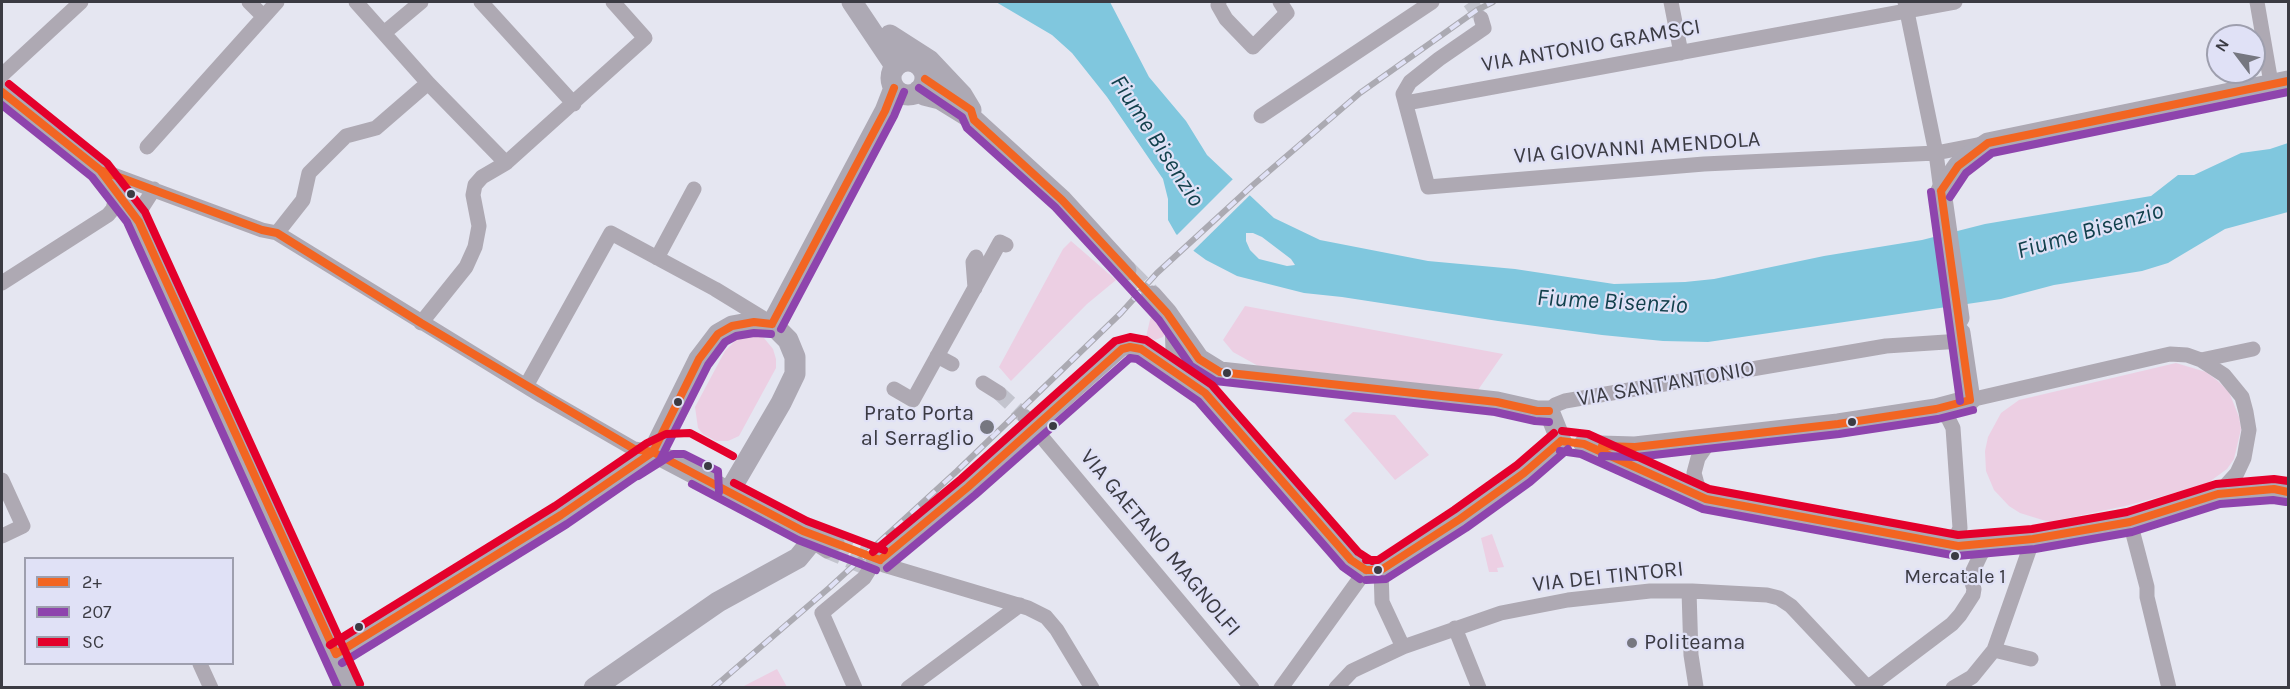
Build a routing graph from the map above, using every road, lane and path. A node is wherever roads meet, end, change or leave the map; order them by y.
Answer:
1 (81, 2) edge
2 (249, 2) edge
3 (277, 2) edge
4 (356, 2) edge
5 (421, 2) edge
6 (481, 2) edge
7 (613, 2) edge
8 (1219, 2) edge
9 (1280, 2) edge
10 (1432, 2) edge
11 (1671, 2) edge
12 (1955, 2) edge
13 (2257, 2) edge
14 (856, 6) edge
15 (1906, 6) edge
16 (263, 16) junction
17 (1481, 18) dead end
18 (384, 33) junction
19 (890, 35) junction
20 (1681, 53) junction
21 (902, 64) junction
22 (2, 75) edge
23 (2280, 82) edge
24 (428, 83) junction
25 (911, 88) junction
26 (2, 92) edge
27 (1406, 103) junction
28 (574, 104) junction
29 (972, 115) junction
30 (1261, 116) dead end
31 (1988, 143) junction
32 (147, 147) dead end
33 (1936, 153) junction
34 (506, 163) junction
35 (100, 170) junction
36 (154, 189) junction
37 (694, 189) dead end
38 (1941, 191) junction
39 (136, 217) junction
40 (277, 233) junction
41 (1006, 245) dead end
42 (976, 257) dead end
43 (657, 258) junction
44 (1126, 270) tunnel mouth
45 (2, 283) edge
46 (975, 288) junction
47 (1152, 296) tunnel mouth
48 (421, 323) junction
49 (772, 324) junction
50 (1175, 325) junction
51 (1960, 331) junction
52 (2253, 349) dead end
53 (937, 356) junction
54 (1199, 359) junction
55 (2201, 360) junction
56 (952, 364) dead end
57 (1220, 372) junction
58 (1181, 376) junction
59 (983, 383) dead end
60 (526, 386) junction
61 (894, 389) dead end
62 (999, 393) tunnel mouth
63 (1204, 393) junction
64 (1970, 400) junction
65 (1936, 409) junction
66 (1549, 411) junction
67 (1030, 422) junction
68 (1712, 438) junction
69 (1561, 441) junction
70 (1584, 444) junction
71 (653, 452) junction
72 (2, 480) edge
73 (729, 492) junction
74 (2288, 492) edge
75 (2218, 494) junction
76 (1706, 499) junction
77 (2131, 526) junction
78 (2, 536) edge
79 (2033, 539) junction
80 (1992, 542) junction
81 (1948, 544) junction
82 (874, 564) junction
83 (1373, 570) junction
84 (1689, 591) junction
85 (1020, 605) junction
86 (1455, 628) junction
87 (1403, 647) junction
88 (1994, 650) junction
89 (336, 654) junction
90 (2031, 659) dead end
91 (201, 665) edge
92 (211, 687) edge
93 (350, 687) edge
94 (594, 687) edge
95 (855, 687) edge
96 (908, 687) edge
97 (1092, 687) edge
98 (1252, 687) edge
99 (1281, 687) edge
100 (1336, 687) edge
101 (1479, 687) edge
102 (1696, 687) edge
103 (1866, 687) edge
104 (1953, 687) edge
105 (2169, 687) edge

1 - 22 street
2 - 16 street
3 - 16 street
4 - 18 street
5 - 18 street
6 - 28 street
7 - 28 street
8 - 9 street
10 - 30 street
11 - 20 street
12 - 15 street, VIA ANTONIO GRAMSCI
13 - 23 street
14 - 19 street
14 - 21 street
15 - 20 street, VIA ANTONIO GRAMSCI
15 - 33 street
16 - 32 street
17 - 27 street, VIA ANTONIO GRAMSCI
18 - 24 street
19 - 21 street
19 - 29 street
20 - 27 street, VIA ANTONIO GRAMSCI
21 - 25 street
21 - 25 street
23 - 31 street
24 - 34 street
24 - 40 street
25 - 29 street
25 - 49 street
26 - 35 street
27 - 33 street, VIA GIOVANNI AMENDOLA
28 - 34 street
29 - 44 street
31 - 33 street
31 - 38 street
33 - 38 street
34 - 48 street
35 - 36 street
35 - 39 street
35 - 45 street
36 - 39 street
36 - 40 street
37 - 43 street
38 - 51 street
39 - 89 street
40 - 48 street
41 - 46 street
42 - 46 street
43 - 49 street
43 - 60 street
46 - 53 street
47 - 50 street
48 - 60 street
49 - 71 street
49 - 73 street
50 - 54 street
50 - 58 street
51 - 64 street
51 - 66 street, VIA SANT'ANTONIO
52 - 55 street
53 - 56 street
53 - 61 street
54 - 57 street
54 - 58 street
55 - 64 street
55 - 75 street
57 - 63 street
57 - 66 street, VIA SANT'ANTONIO
58 - 63 street
58 - 67 street
59 - 62 street
60 - 71 street
63 - 83 street
64 - 65 street
65 - 68 street
65 - 81 street
66 - 69 street
67 - 82 street
67 - 98 street, VIA GAETANO MAGNOLFI
68 - 70 street
68 - 76 street
69 - 70 street
69 - 83 street
70 - 76 street
71 - 73 street
71 - 89 street
72 - 78 street
73 - 94 street
74 - 75 street
75 - 77 street
76 - 81 street
77 - 79 street
77 - 105 street
79 - 80 street
79 - 88 street
80 - 81 street
80 - 103 street
82 - 85 street
82 - 95 street
83 - 87 street
83 - 99 street
84 - 86 street, VIA DEI TINTORI
84 - 102 street
84 - 103 street, VIA DEI TINTORI
85 - 96 street
85 - 97 street
86 - 87 street, VIA DEI TINTORI
86 - 101 street
87 - 100 street, VIA DEI TINTORI
88 - 90 street
88 - 104 street
89 - 93 street
91 - 92 street

